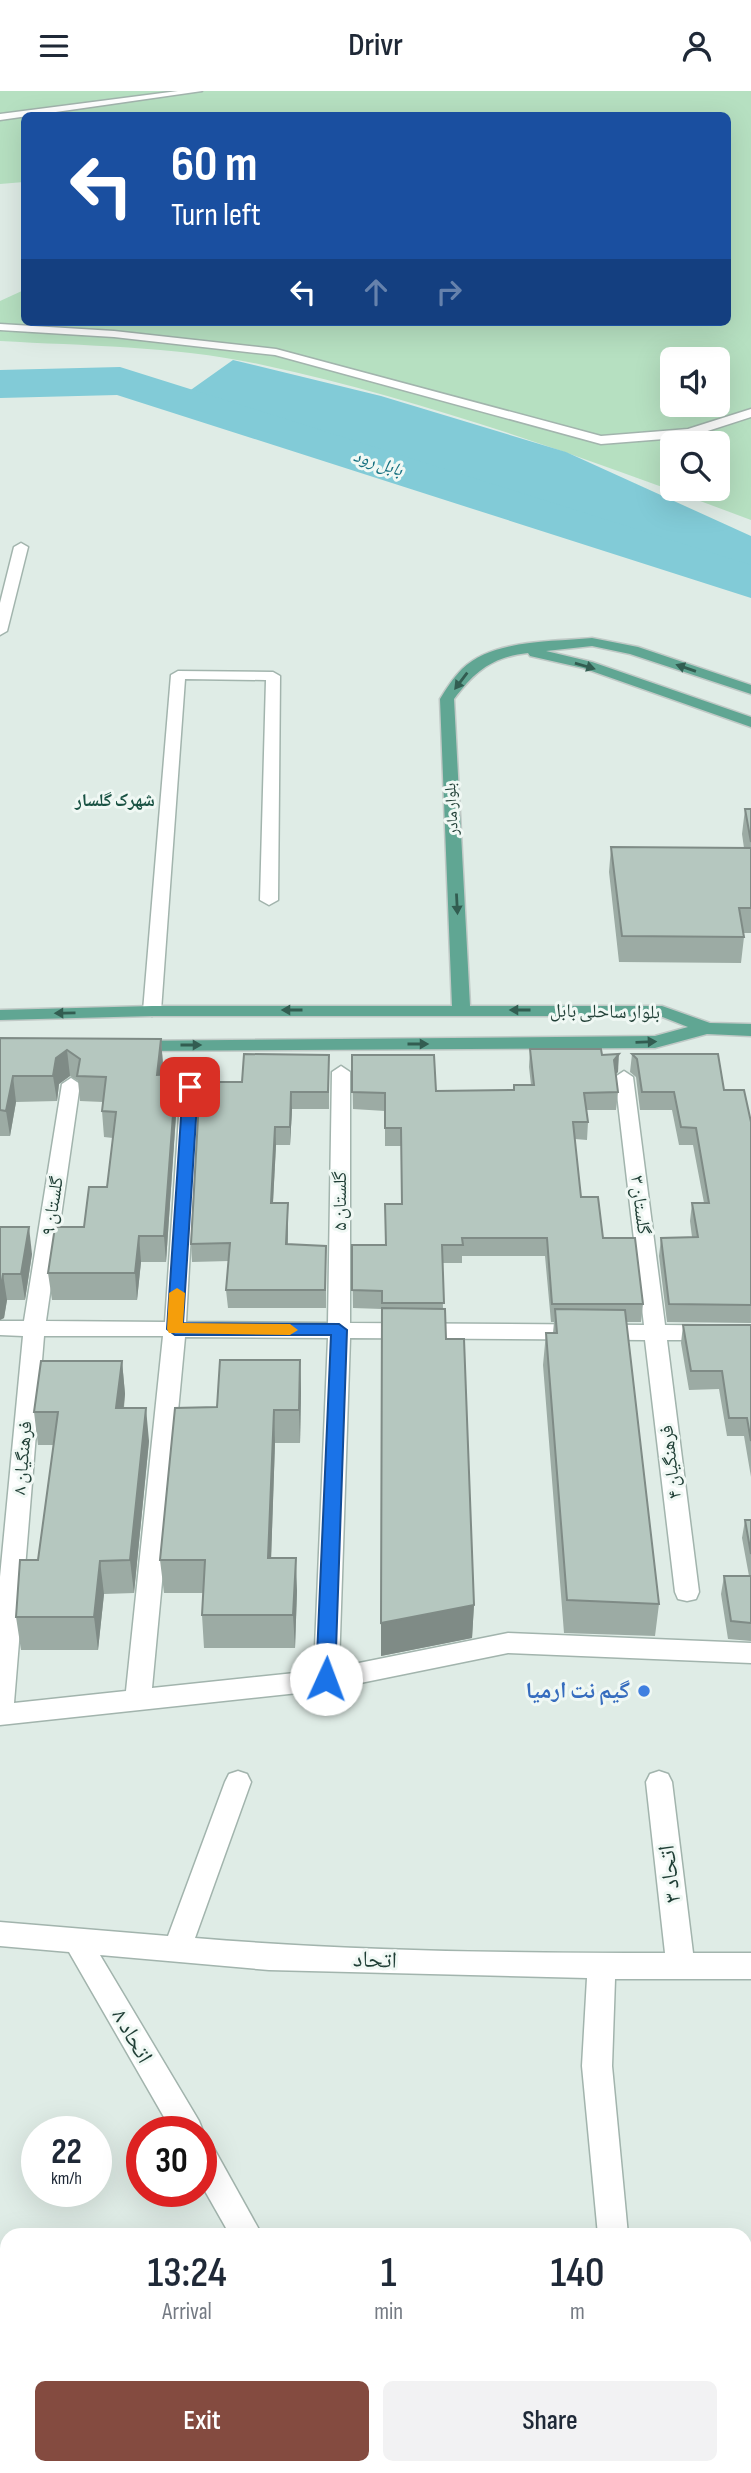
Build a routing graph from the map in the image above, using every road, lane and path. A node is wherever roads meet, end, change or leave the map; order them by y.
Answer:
1 (198, 91) edge
2 (38, 112) edge
3 (21, 114) edge
4 (0, 117) edge
5 (0, 327) edge
6 (751, 413) edge
7 (21, 547) dead end
8 (0, 631) edge
9 (519, 650) junction
10 (751, 690) edge
11 (751, 722) edge
12 (269, 900) dead end
13 (461, 1010) junction
14 (152, 1011) junction
15 (0, 1015) edge
16 (707, 1028) junction
17 (751, 1030) edge
18 (123, 1045) edge
19 (341, 1072) dead end
20 (624, 1077) dead end
21 (71, 1084) edge
22 (190, 1087) dead end
23 (0, 1328) edge
24 (34, 1328) junction
25 (175, 1329) junction
26 (339, 1330) junction
27 (656, 1332) junction
28 (751, 1333) edge
29 (687, 1592) dead end
30 (751, 1653) edge
31 (326, 1679) junction
32 (138, 1700) junction
33 (0, 1714) edge
34 (239, 1782) dead end
35 (659, 1782) dead end
36 (0, 1934) edge
37 (77, 1941) junction
38 (177, 1949) junction
39 (602, 1966) junction
40 (681, 1966) junction
41 (751, 1966) edge
42 (179, 2116) edge
43 (217, 2183) edge
44 (243, 2228) edge
45 (612, 2228) edge

1 - 2 street
3 - 4 street
5 - 6 street
7 - 8 street
10 -> 9 main road, بلوار مادر
9 -> 11 main road
9 -> 13 main road, بلوار مادر
12 - 14 street
13 -> 14 main road, بلوار ساحلی بابل
16 -> 13 main road, بلوار ساحلی بابل
14 -> 15 main road, بلوار ساحلی بابل
16 - 17 main road
18 -> 16 main road, بلوار ساحلی بابل
19 - 26 street, گلستان ۵
20 - 27 street, گلستان ۳
21 - 24 street, گلستان ۹
22 - 25 street
23 - 24 street
24 - 25 street
24 - 33 street, فرهنگیان ۸
25 - 26 street
25 - 32 street
26 - 27 street
26 - 31 street, گلستان ۵
27 - 28 street
27 - 29 street, فرهنگیان ۴
30 - 31 street
31 - 32 street
32 - 33 street
34 - 38 street
35 - 40 street, اتحاد ۳
36 - 37 street, اتحاد
37 - 38 street, اتحاد
37 - 42 street, اتحاد ۸
38 - 39 street, اتحاد
39 - 40 street, اتحاد
39 - 45 street
40 - 41 street, اتحاد
43 - 44 street

